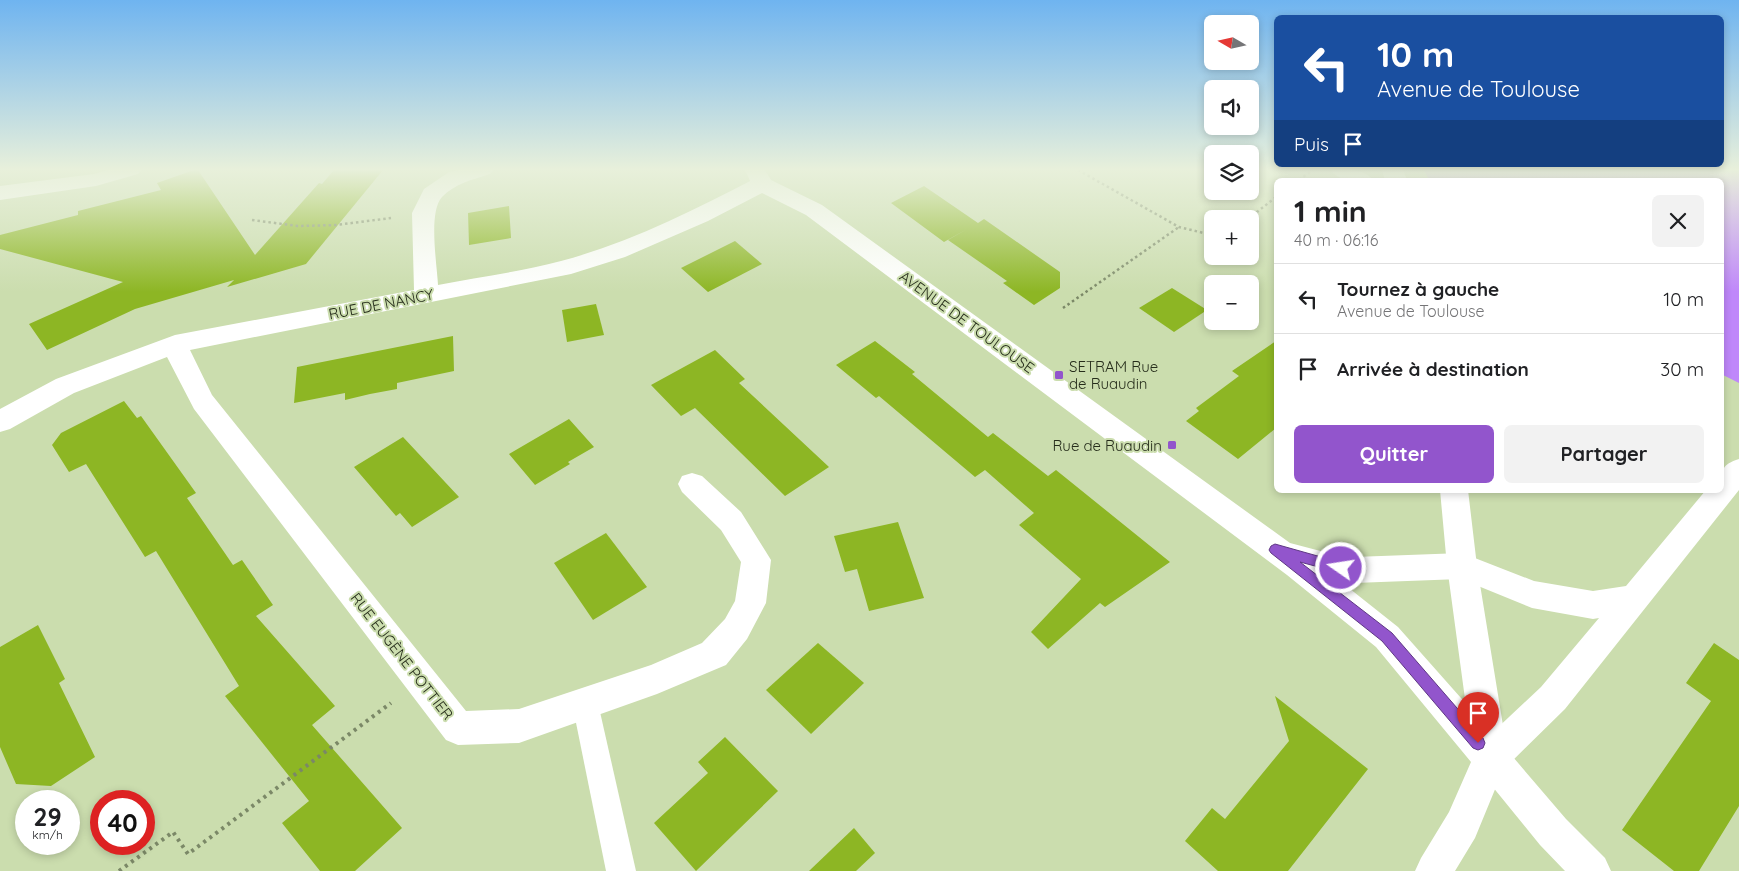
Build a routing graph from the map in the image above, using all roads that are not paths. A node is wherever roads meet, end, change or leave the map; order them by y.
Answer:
1 (425, 211) edge
2 (710, 211) edge
3 (815, 211) edge
4 (426, 296) junction
5 (175, 344) junction
6 (0, 422) edge
7 (1739, 470) edge
8 (692, 484) dead end
9 (1724, 488) edge
10 (1454, 493) edge
11 (1720, 493) edge
12 (1275, 550) junction
13 (1462, 566) junction
14 (1634, 598) junction
15 (585, 703) junction
16 (1491, 758) junction
17 (620, 871) edge
18 (1434, 871) edge
19 (1592, 871) edge

1 - 4 street
2 - 4 street, RUE DE NANCY
3 - 12 street, AVENUE DE TOULOUSE
4 - 5 street, RUE DE NANCY
5 - 6 street, RUE DE NANCY
5 - 15 street, RUE EUGÈNE POTTIER
7 - 9 street
8 - 15 street, RUE EUGÈNE POTTIER
10 - 13 street
11 - 14 street
12 - 13 street, AVENUE DE TOULOUSE
12 - 16 street, AVENUE DE TOULOUSE
13 - 14 street
13 - 16 street
14 - 16 street
15 - 17 lane
16 - 18 street
16 - 19 street, AVENUE DE TOULOUSE

